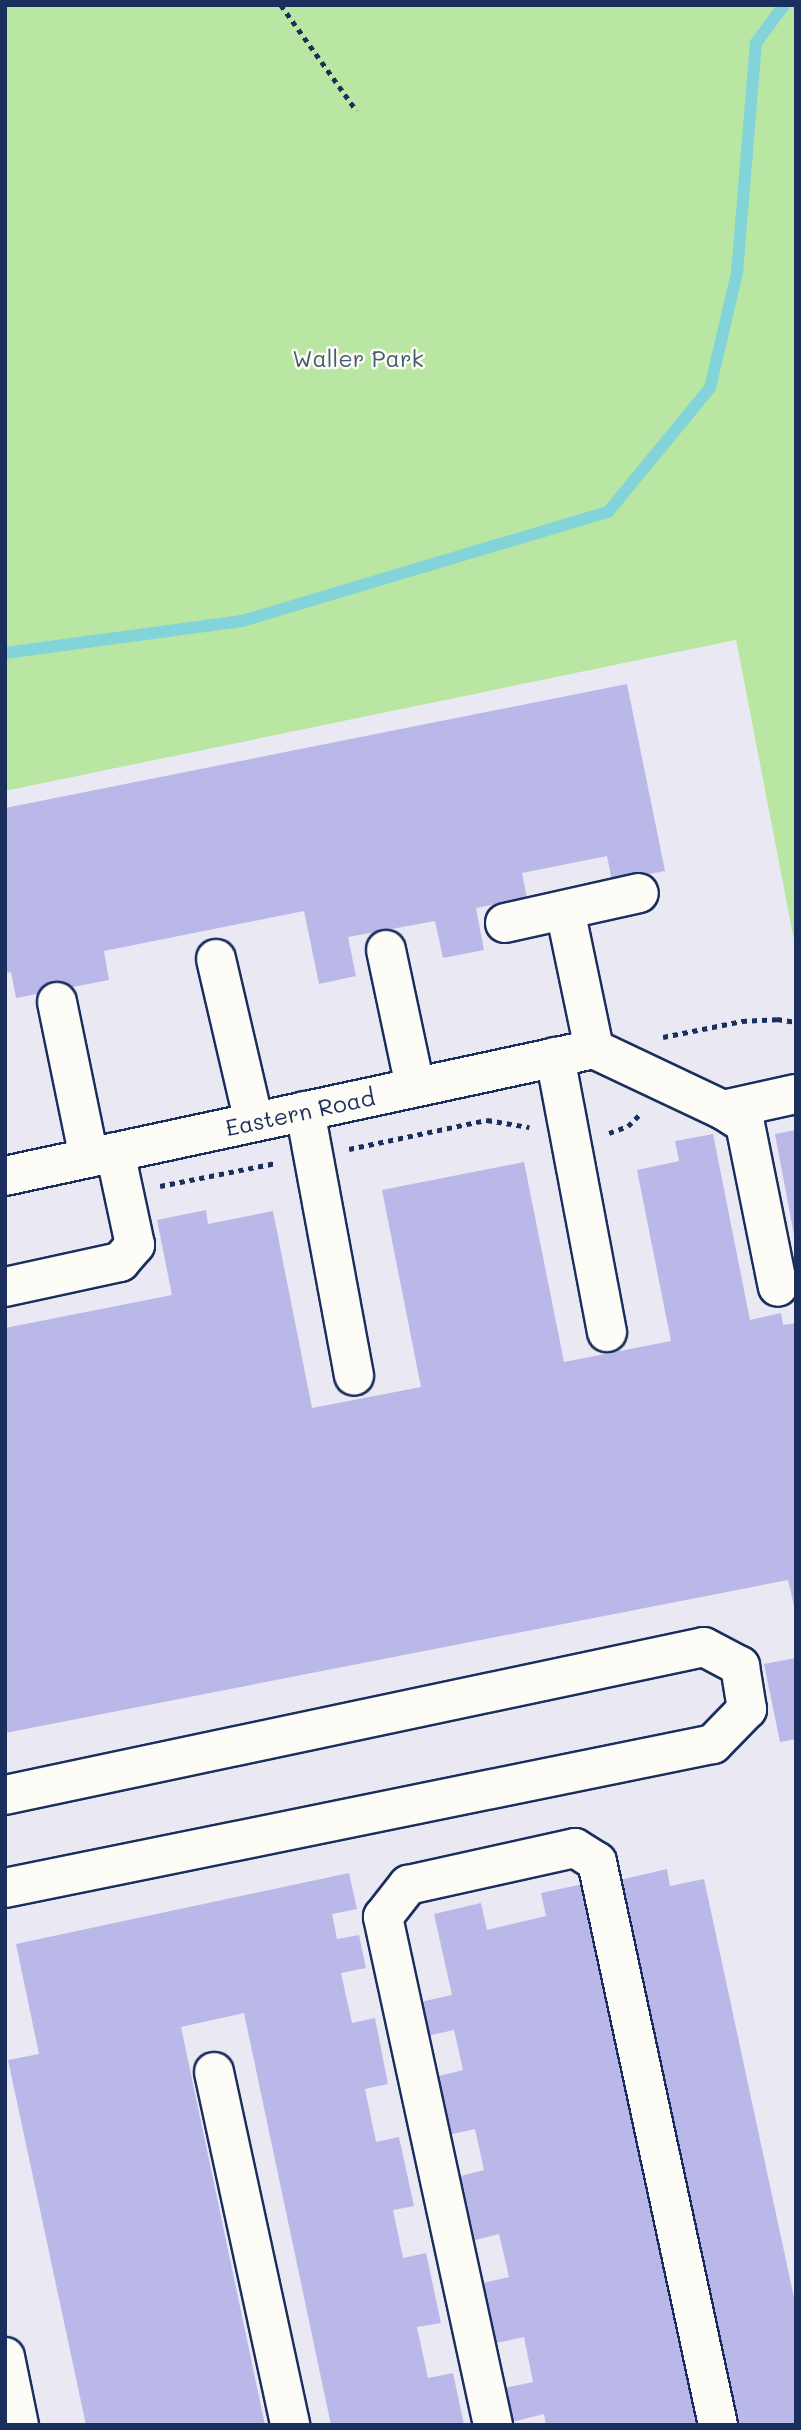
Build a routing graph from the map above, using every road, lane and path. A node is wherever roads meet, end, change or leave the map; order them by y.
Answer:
1 (281, 5) edge
2 (356, 111) dead end
3 (639, 893) dead end
4 (565, 909) junction
5 (505, 923) dead end
6 (386, 950) dead end
7 (216, 959) dead end
8 (57, 1002) dead end
9 (796, 1022) edge
10 (594, 1049) junction
11 (555, 1057) junction
12 (658, 1079) junction
13 (415, 1087) junction
14 (796, 1094) edge
15 (723, 1110) junction
16 (305, 1111) junction
17 (254, 1122) junction
18 (570, 1139) junction
19 (102, 1155) junction
20 (313, 1156) junction
21 (5, 1175) edge
22 (124, 1193) junction
23 (5, 1287) edge
24 (778, 1287) dead end
25 (607, 1332) dead end
26 (354, 1375) dead end
27 (5, 1795) edge
28 (5, 1888) edge
29 (214, 2073) dead end
30 (5, 2357) edge
31 (19, 2425) edge
32 (290, 2425) edge
33 (493, 2425) edge
34 (718, 2425) edge

1 - 2 path
3 - 4 street
4 - 5 street
4 - 10 street
6 - 13 street
7 - 17 street
8 - 19 street
9 - 12 path
10 - 11 street, Eastern Road
10 - 12 street
11 - 13 street, Eastern Road
11 - 18 street
12 - 15 street
12 - 18 path
13 - 16 street, Eastern Road
14 - 15 street
15 - 24 street
16 - 17 street, Eastern Road
16 - 20 street
17 - 19 street, Eastern Road
18 - 20 path
18 - 25 street
19 - 21 street, Eastern Road
19 - 22 street
20 - 22 path
20 - 26 street
22 - 23 street
27 - 28 street
29 - 32 street
30 - 31 street
33 - 34 street

